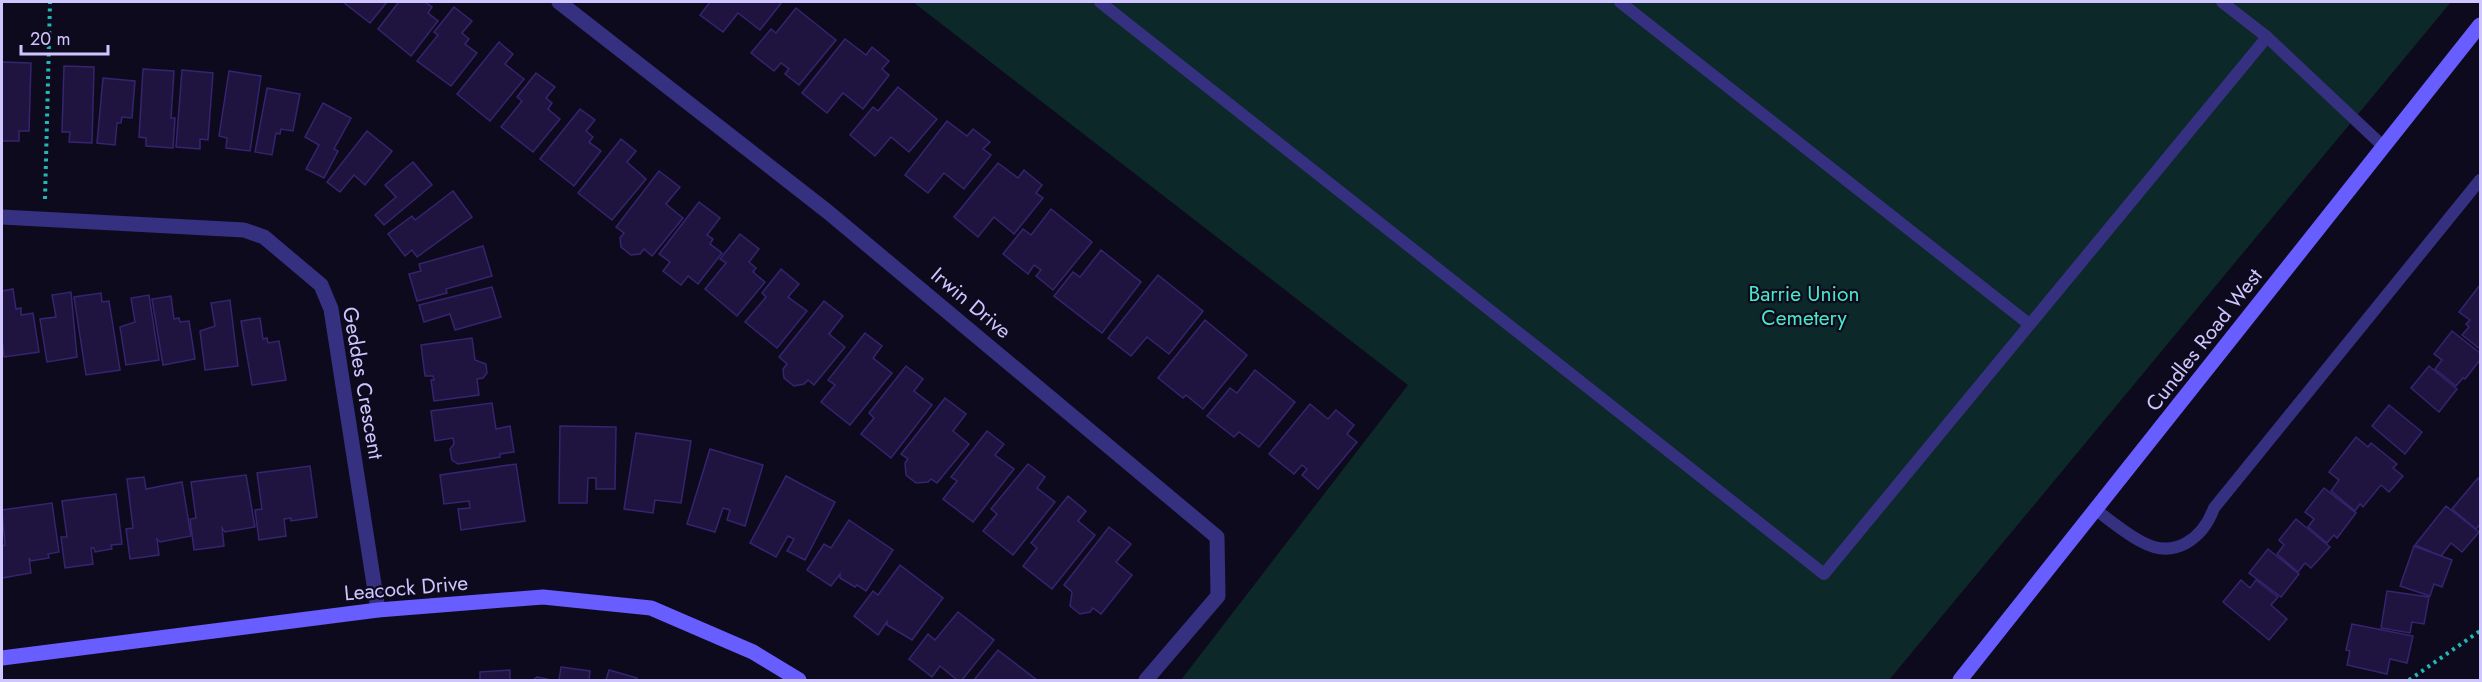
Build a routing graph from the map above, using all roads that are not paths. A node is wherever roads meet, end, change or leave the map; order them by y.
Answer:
1 (559, 2) edge
2 (1100, 2) edge
3 (1620, 2) edge
4 (2222, 2) edge
5 (2481, 25) edge
6 (2267, 37) junction
7 (2384, 147) junction
8 (2481, 180) edge
9 (2, 217) edge
10 (2029, 324) junction
11 (2096, 510) junction
12 (378, 610) junction
13 (2, 658) edge
14 (799, 681) edge
15 (1146, 681) edge
16 (1960, 681) edge

1 - 15 street, Irwin Drive
2 - 10 lane
3 - 10 lane
4 - 6 lane
5 - 7 street, Cundles Road West
6 - 7 lane
6 - 10 lane
7 - 11 street, Cundles Road West
8 - 11 lane
9 - 12 street, Geddes Crescent
11 - 16 street, Cundles Road West
12 - 13 street, Leacock Drive
12 - 14 street, Leacock Drive

